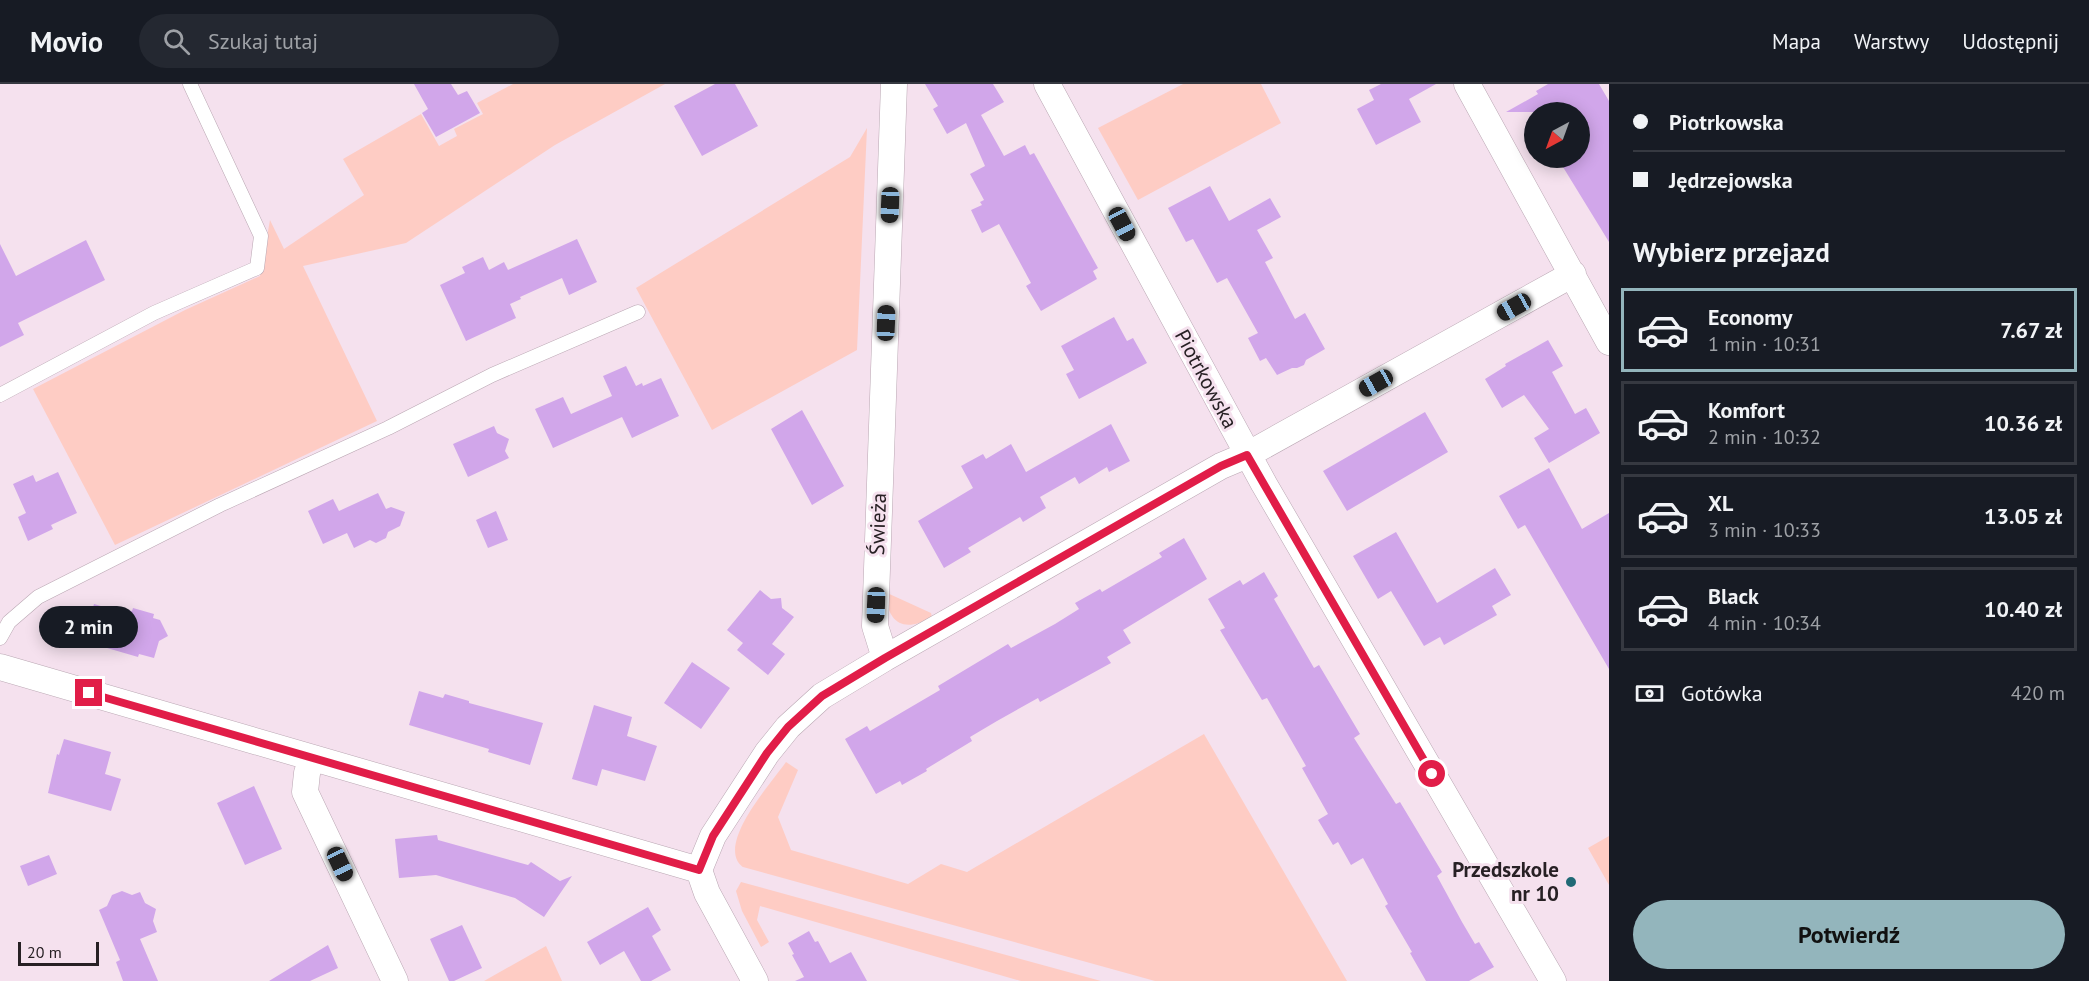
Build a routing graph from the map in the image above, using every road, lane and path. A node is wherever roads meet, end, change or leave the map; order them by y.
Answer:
1 (190, 84) edge
2 (894, 84) edge
3 (1047, 84) edge
4 (1467, 84) edge
5 (1573, 274) junction
6 (638, 312) dead end
7 (1609, 342) edge
8 (0, 395) edge
9 (1247, 455) junction
10 (0, 638) edge
11 (885, 658) junction
12 (0, 667) edge
13 (312, 758) junction
14 (699, 870) junction
15 (395, 981) edge
16 (755, 981) edge
17 (1553, 981) edge

1 - 8 lane
2 - 11 street, Świeża
3 - 9 street, Piotrkowska
4 - 5 street
5 - 7 street
5 - 9 street
6 - 10 lane
9 - 11 street
9 - 17 street, Piotrkowska
11 - 14 street
12 - 13 street
13 - 14 street
13 - 15 street
14 - 16 street

